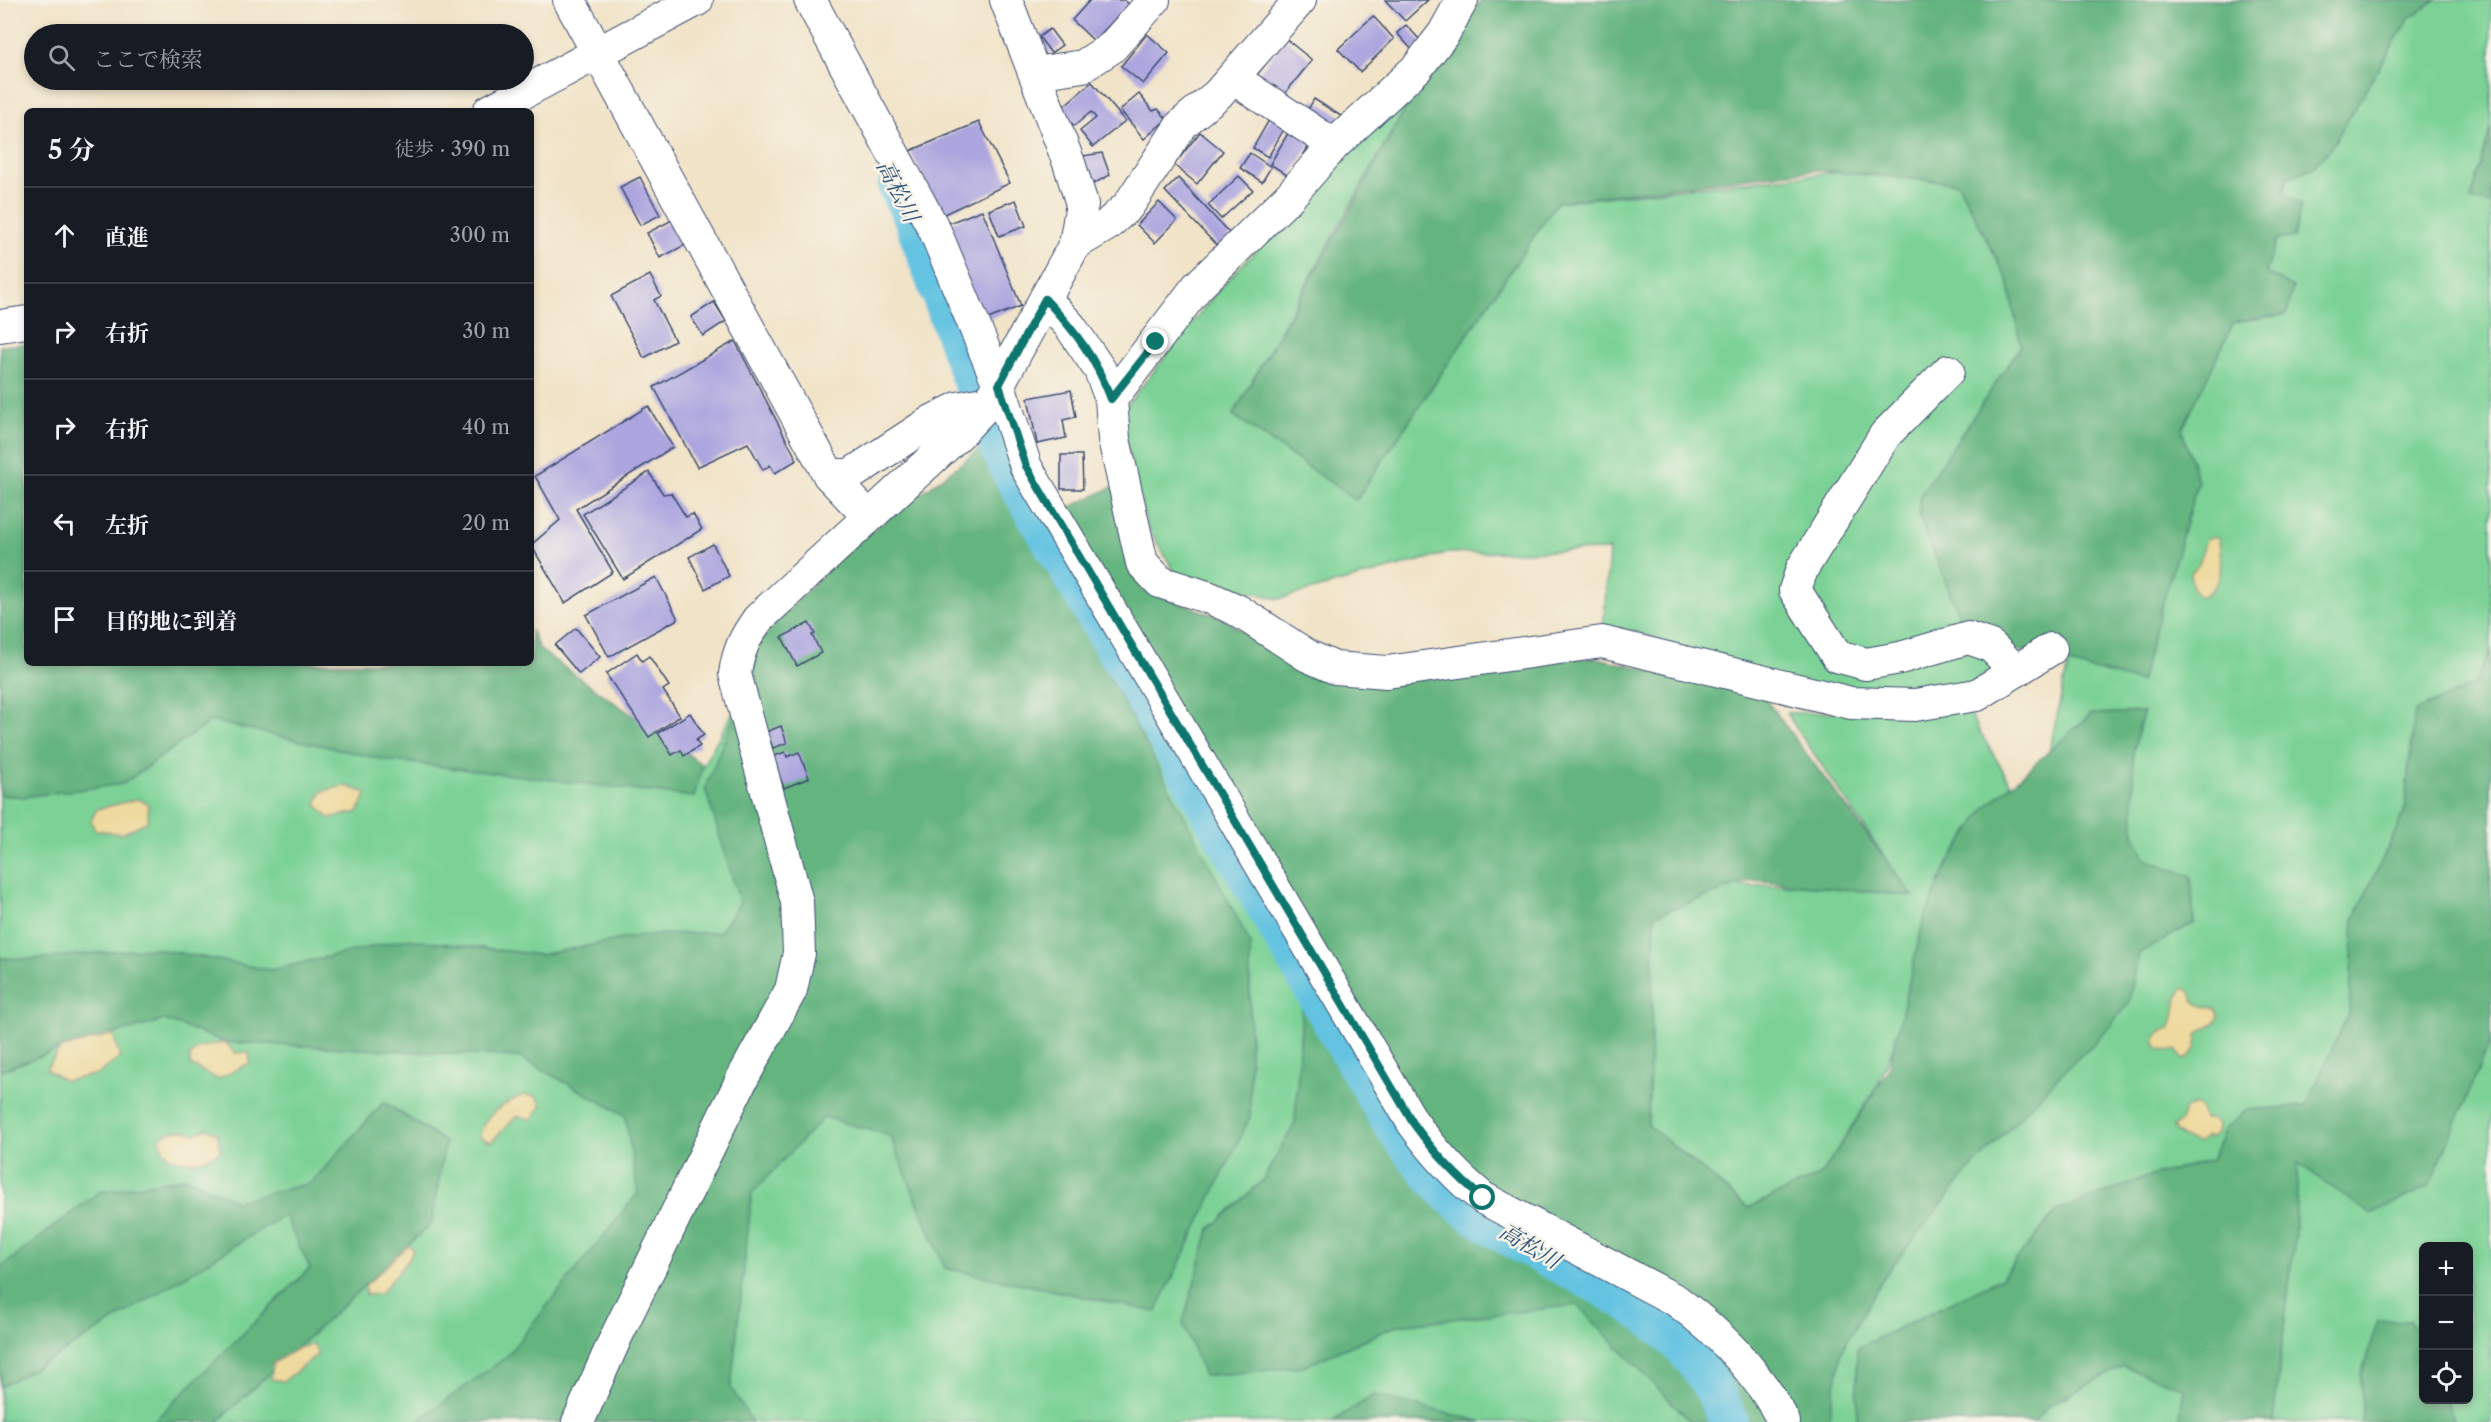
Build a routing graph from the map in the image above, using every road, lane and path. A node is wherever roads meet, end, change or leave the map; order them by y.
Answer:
1 (569, 0) edge
2 (697, 0) edge
3 (810, 0) edge
4 (1006, 0) edge
5 (1154, 0) edge
6 (1300, 0) edge
7 (1462, 0) edge
8 (597, 53) junction
9 (1035, 73) junction
10 (1233, 78) junction
11 (534, 87) edge
12 (528, 90) edge
13 (495, 108) edge
14 (1334, 145) junction
15 (1075, 244) junction
16 (1045, 299) junction
17 (24, 322) edge
18 (0, 326) edge
19 (1948, 371) dead end
20 (994, 394) junction
21 (1111, 399) junction
22 (829, 475) junction
23 (869, 517) junction
24 (2051, 649) dead end
25 (2016, 671) junction
26 (578, 1422) edge
27 (1784, 1422) edge

1 - 8 street
2 - 8 street
3 - 20 street
4 - 9 street
5 - 9 street
6 - 10 street
7 - 14 street
8 - 11 street
8 - 22 street
9 - 15 street
10 - 14 street
10 - 15 street
12 - 13 street
14 - 21 street
15 - 16 street
16 - 20 street
16 - 21 street
17 - 18 street
19 - 25 street
20 - 22 street
20 - 23 street
20 - 27 street
21 - 25 street
22 - 23 street
23 - 26 street
24 - 25 street

